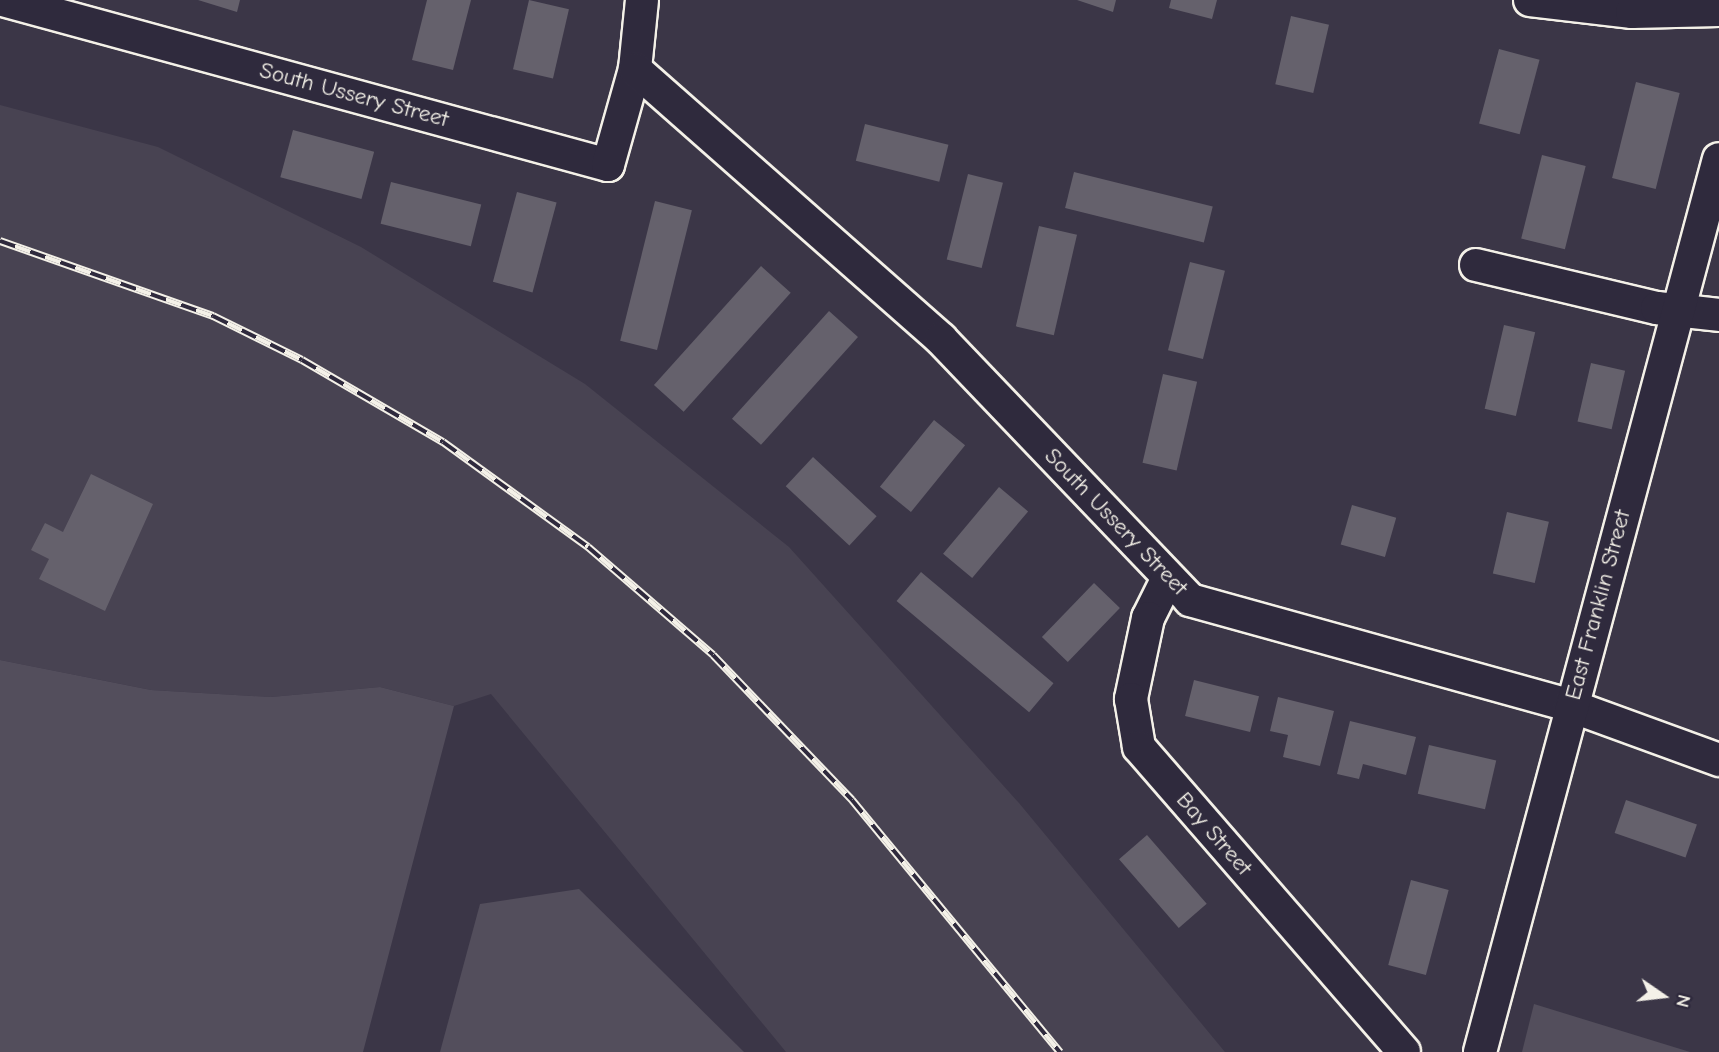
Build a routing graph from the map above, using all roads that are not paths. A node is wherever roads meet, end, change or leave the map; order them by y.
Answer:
1 (3, 0) edge
2 (642, 0) edge
3 (1530, 0) edge
4 (1719, 10) edge
5 (635, 69) junction
6 (1719, 159) edge
7 (1476, 265) dead end
8 (1679, 310) junction
9 (1719, 315) edge
10 (1167, 580) junction
11 (1571, 706) junction
12 (1719, 760) edge
13 (1404, 1052) edge
14 (1480, 1052) edge

1 - 5 street, South Ussery Street
2 - 5 street, South Ussery Street
3 - 4 street
5 - 10 street, South Ussery Street
6 - 8 street, East Franklin Street
7 - 8 street
8 - 9 street
8 - 11 street, East Franklin Street
10 - 11 street, South Ussery Street
10 - 13 street, Bay Street
11 - 12 street, South Ussery Street
11 - 14 street, East Franklin Street

